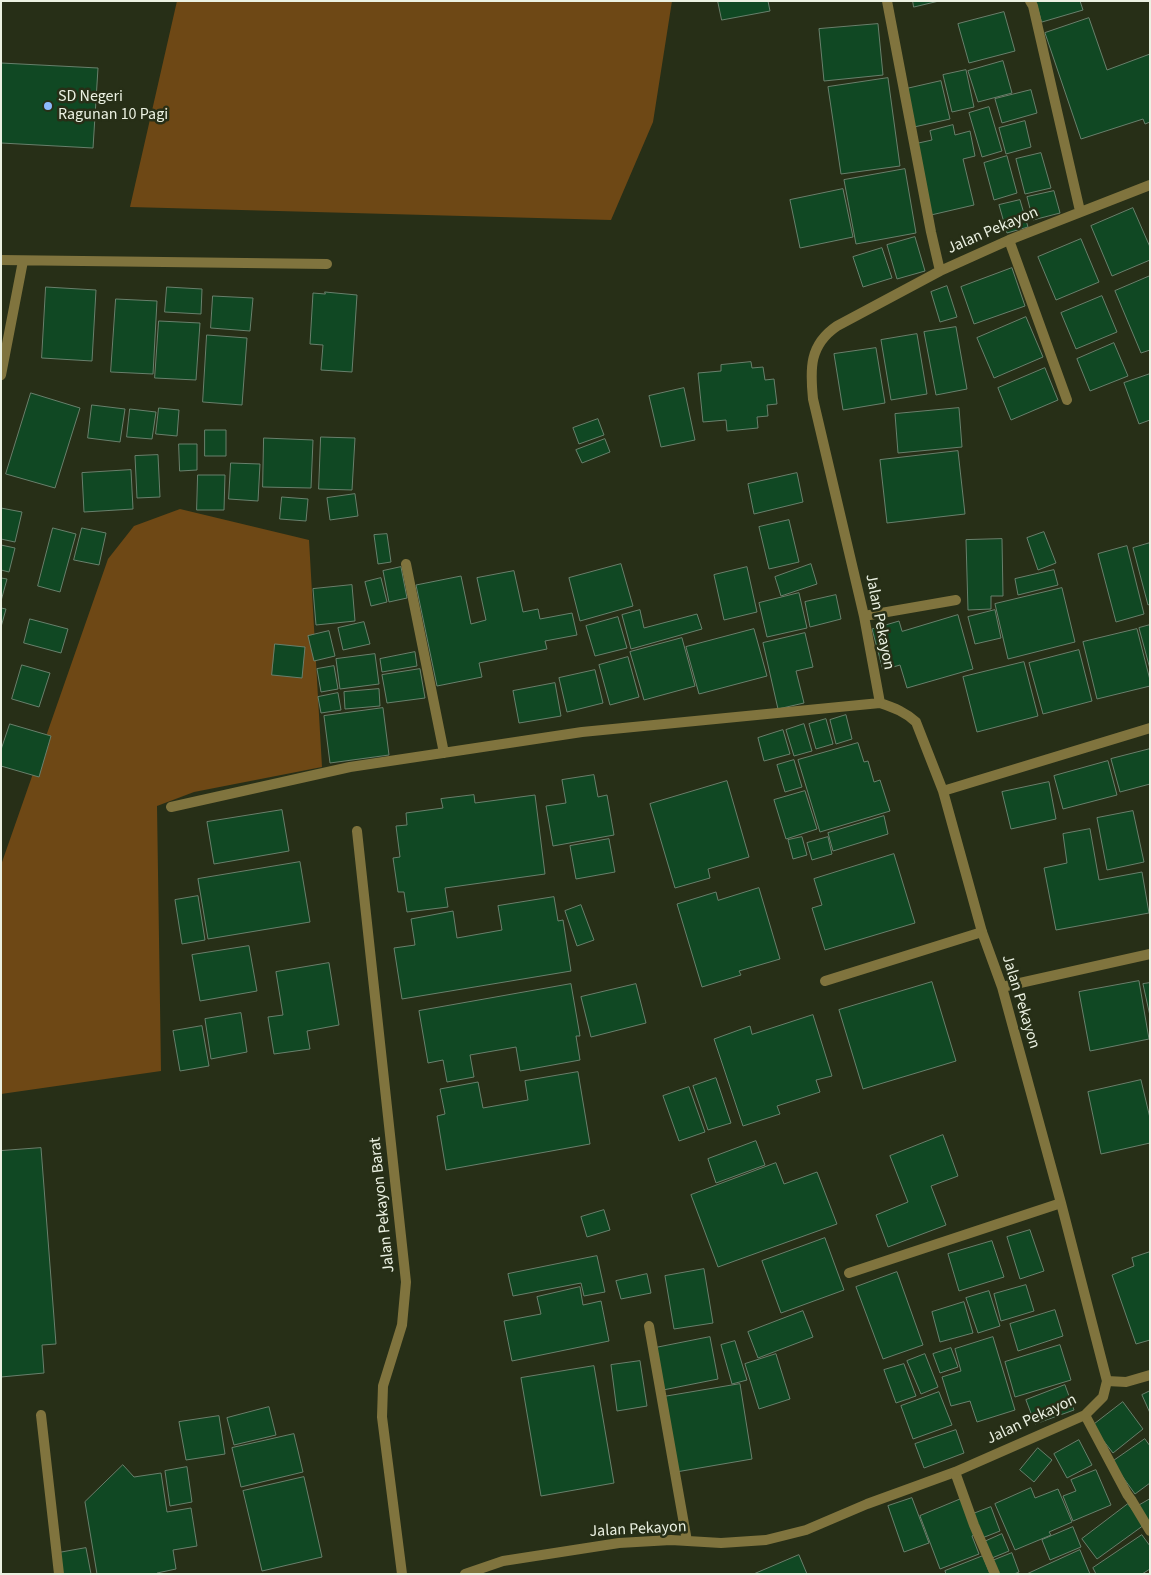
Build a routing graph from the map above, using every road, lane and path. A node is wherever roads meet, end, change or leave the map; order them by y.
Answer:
1 (887, 1) edge
2 (1030, 1) edge
3 (1150, 185) edge
4 (1080, 211) junction
5 (1009, 240) junction
6 (1, 260) edge
7 (23, 261) junction
8 (327, 264) dead end
9 (940, 271) junction
10 (1, 375) edge
11 (1067, 400) dead end
12 (406, 564) dead end
13 (956, 600) dead end
14 (864, 616) junction
15 (880, 704) junction
16 (1150, 728) edge
17 (444, 753) junction
18 (943, 791) junction
19 (171, 807) dead end
20 (357, 831) dead end
21 (982, 932) junction
22 (1150, 954) edge
23 (825, 980) dead end
24 (1002, 987) junction
25 (1060, 1203) junction
26 (849, 1273) dead end
27 (649, 1326) dead end
28 (1150, 1376) edge
29 (1107, 1381) junction
30 (41, 1415) dead end
31 (1085, 1415) junction
32 (956, 1472) junction
33 (1150, 1531) edge
34 (687, 1541) junction
35 (59, 1574) edge
36 (402, 1574) edge
37 (465, 1574) edge
38 (995, 1574) edge

1 - 9 street
2 - 4 street
3 - 4 street, Jalan Pekayon
4 - 5 street, Jalan Pekayon
5 - 9 street, Jalan Pekayon
5 - 11 street
6 - 7 street
7 - 8 street
7 - 10 street
9 - 14 street, Jalan Pekayon
12 - 17 street
13 - 14 street
14 - 15 street, Jalan Pekayon
15 - 17 street
15 - 18 street, Jalan Pekayon
16 - 18 street
17 - 19 street
18 - 21 street, Jalan Pekayon
20 - 36 street, Jalan Pekayon Barat
21 - 23 street
21 - 24 street, Jalan Pekayon
22 - 24 street
24 - 25 street, Jalan Pekayon
25 - 26 street
25 - 29 street, Jalan Pekayon
27 - 34 street
28 - 29 street
29 - 31 street, Jalan Pekayon
30 - 35 street
31 - 32 street, Jalan Pekayon
31 - 33 street
32 - 34 street, Jalan Pekayon
32 - 38 street
34 - 37 street, Jalan Pekayon

